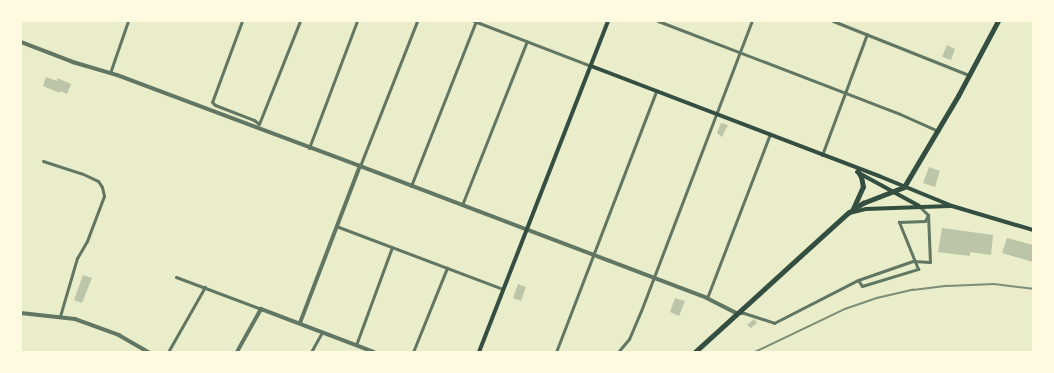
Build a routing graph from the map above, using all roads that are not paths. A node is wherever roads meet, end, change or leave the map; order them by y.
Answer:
1 (128, 21) edge
2 (242, 21) edge
3 (300, 21) edge
4 (357, 21) edge
5 (417, 21) edge
6 (475, 21) edge
7 (608, 21) edge
8 (658, 21) edge
9 (752, 21) edge
10 (833, 21) edge
11 (998, 21) edge
12 (867, 34) junction
13 (527, 41) junction
14 (21, 42) edge
15 (740, 53) junction
16 (591, 66) junction
17 (110, 72) junction
18 (969, 75) junction
19 (656, 91) junction
20 (845, 94) junction
21 (716, 114) junction
22 (259, 126) junction
23 (938, 131) junction
24 (770, 134) junction
25 (309, 148) junction
26 (822, 155) junction
27 (43, 161) dead end
28 (839, 162) junction
29 (360, 166) junction
30 (858, 172) junction
31 (411, 186) junction
32 (904, 187) junction
33 (892, 191) junction
34 (462, 205) junction
35 (952, 206) junction
36 (920, 207) junction
37 (850, 211) junction
38 (928, 215) junction
39 (336, 226) junction
40 (527, 230) junction
41 (1033, 230) edge
42 (392, 247) junction
43 (593, 254) junction
44 (913, 260) junction
45 (447, 268) junction
46 (176, 277) dead end
47 (654, 278) junction
48 (858, 280) junction
49 (205, 287) junction
50 (503, 289) junction
51 (707, 298) junction
52 (261, 309) junction
53 (21, 313) edge
54 (737, 314) junction
55 (60, 316) junction
56 (300, 323) junction
57 (322, 332) junction
58 (356, 345) junction
59 (148, 352) edge
60 (168, 352) edge
61 (237, 352) edge
62 (311, 352) edge
63 (374, 352) edge
64 (413, 352) edge
65 (479, 352) edge
66 (556, 352) edge
67 (618, 352) edge
68 (695, 352) edge

1 - 17 street
2 - 22 street
3 - 22 street
4 - 25 street
5 - 29 street
6 - 13 street
6 - 31 street
7 - 16 main road
8 - 15 street
9 - 15 street
10 - 12 street
11 - 18 main road
12 - 18 street
12 - 20 street
13 - 16 street
13 - 34 street
14 - 17 street
15 - 20 street
15 - 21 street
16 - 19 main road
16 - 40 main road
17 - 22 street
18 - 23 main road
19 - 21 main road
19 - 43 street
20 - 23 street
20 - 26 street
21 - 24 main road
21 - 47 street
22 - 25 street
23 - 32 main road
24 - 26 main road
24 - 51 street
25 - 29 street
26 - 28 main road
27 - 55 street
28 - 30 main road
28 - 32 main road
29 - 31 street
29 - 39 street
30 - 33 main road
30 - 37 main road
31 - 34 street
32 - 33 main road
32 - 35 main road
33 - 36 main road
33 - 37 main road
34 - 40 street
35 - 36 main road
35 - 41 main road
36 - 37 main road
36 - 38 street
37 - 54 main road
38 - 44 street
38 - 44 street
39 - 42 street
39 - 56 street
40 - 43 street
40 - 50 main road
42 - 45 street
42 - 58 street
43 - 47 street
43 - 66 street
44 - 48 street
44 - 48 street
45 - 50 street
45 - 64 street
46 - 49 street
47 - 51 street
47 - 67 street
48 - 54 street
49 - 52 street
49 - 60 street
50 - 65 main road
51 - 54 street
52 - 56 street
52 - 61 street
53 - 55 street
54 - 68 main road
55 - 59 street
56 - 57 street
57 - 58 street
57 - 62 street
58 - 63 street

